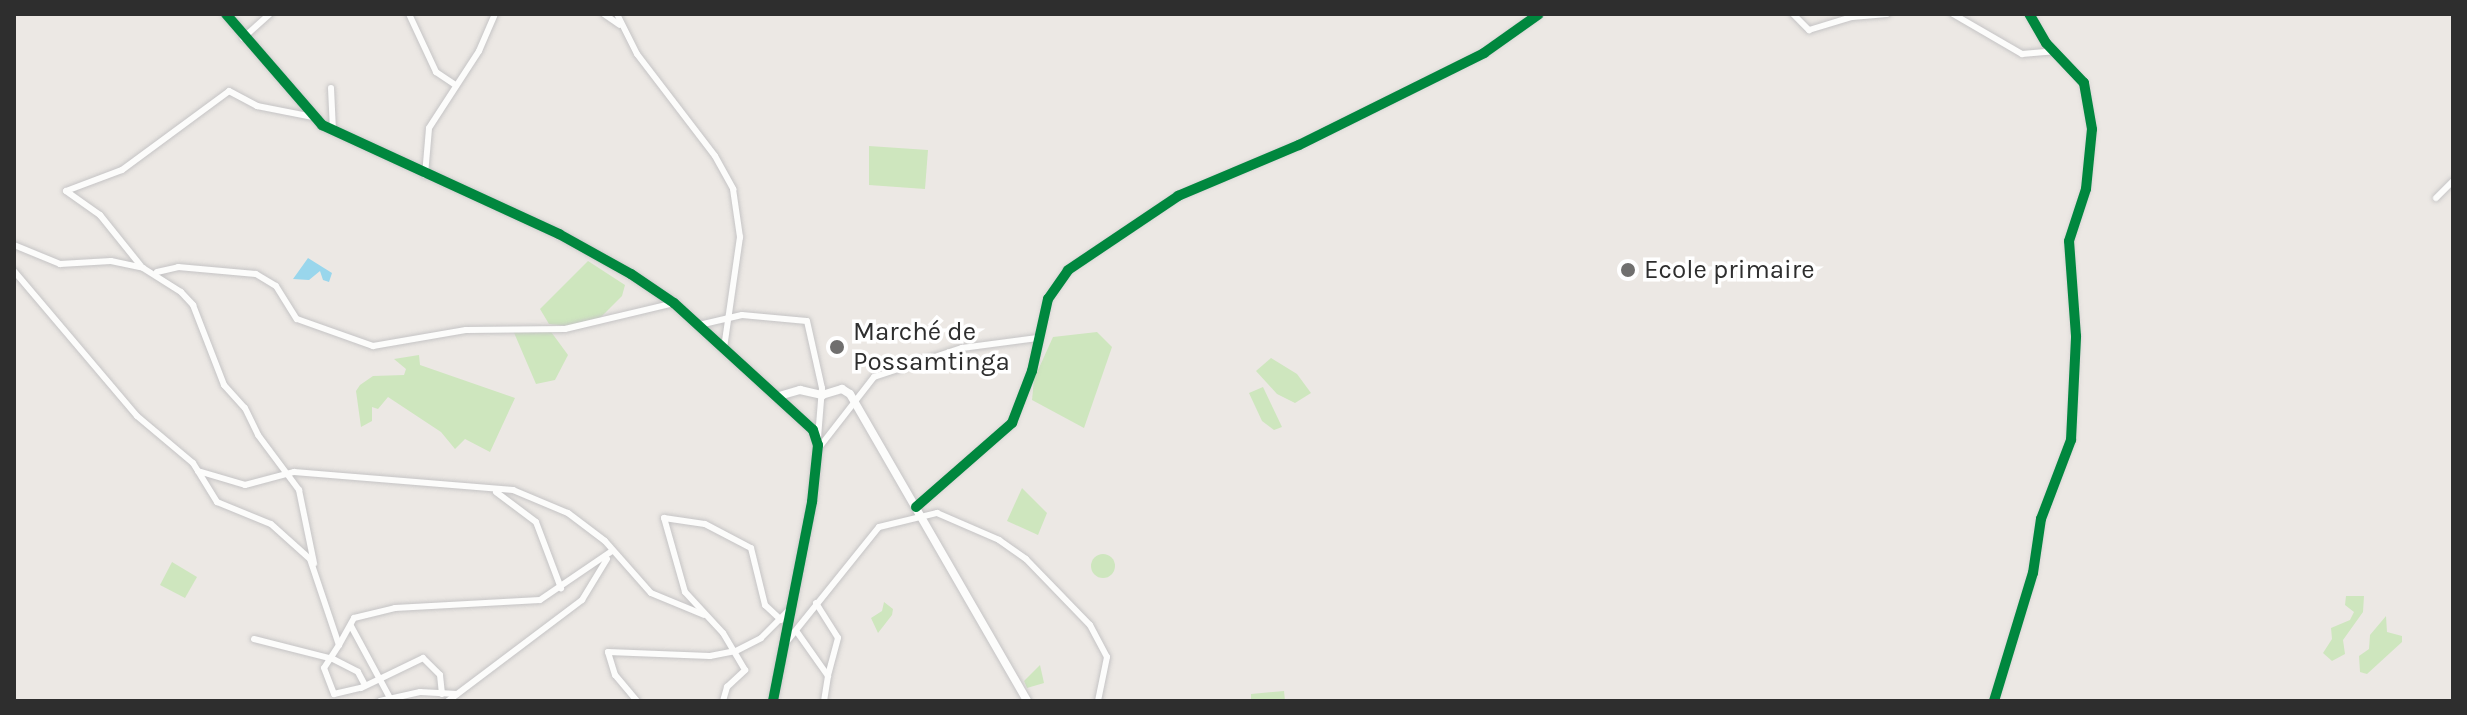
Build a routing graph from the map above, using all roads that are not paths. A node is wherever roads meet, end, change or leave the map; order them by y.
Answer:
1 (226, 14) edge
2 (270, 14) edge
3 (409, 14) edge
4 (495, 14) edge
5 (604, 14) edge
6 (617, 14) edge
7 (1539, 14) edge
8 (1793, 14) edge
9 (1887, 14) edge
10 (1953, 14) edge
11 (2029, 14) edge
12 (623, 27) junction
13 (243, 38) junction
14 (2054, 51) junction
15 (455, 85) junction
16 (331, 88) dead end
17 (313, 117) junction
18 (333, 132) junction
19 (424, 176) junction
20 (2453, 181) edge
21 (2436, 198) dead end
22 (14, 245) edge
23 (143, 268) junction
24 (14, 271) edge
25 (157, 272) junction
26 (674, 303) junction
27 (732, 316) junction
28 (699, 325) junction
29 (1037, 338) junction
30 (724, 348) junction
31 (822, 395) junction
32 (779, 396) junction
33 (856, 403) junction
34 (818, 438) junction
35 (818, 449) junction
36 (198, 471) junction
37 (289, 474) junction
38 (491, 489) junction
39 (919, 510) junction
40 (612, 551) junction
41 (315, 568) junction
42 (561, 588) junction
43 (816, 603) junction
44 (789, 610) junction
45 (704, 615) junction
46 (781, 620) junction
47 (351, 626) junction
48 (797, 632) junction
49 (254, 639) dead end
50 (339, 645) junction
51 (781, 647) junction
52 (736, 651) junction
53 (333, 659) junction
54 (828, 676) junction
55 (379, 677) junction
56 (365, 685) junction
57 (442, 694) junction
58 (457, 694) junction
59 (391, 700) edge
60 (380, 701) edge
61 (448, 701) edge
62 (637, 701) edge
63 (723, 701) edge
64 (773, 701) edge
65 (824, 701) edge
66 (1027, 701) edge
67 (1098, 701) edge
68 (1994, 701) edge

1 - 13 street
2 - 13 street
3 - 15 street
4 - 15 street
5 - 12 street
6 - 12 street
7 - 29 street
8 - 9 street
10 - 14 street
11 - 14 street
12 - 27 street
13 - 17 street
14 - 68 street
15 - 19 street
16 - 18 street
17 - 18 street
17 - 23 street
18 - 19 street
19 - 26 street
20 - 21 street
22 - 23 street
23 - 25 street
24 - 36 street
25 - 26 street
25 - 37 street
26 - 28 street
27 - 28 street
27 - 30 street
27 - 31 street
28 - 30 street
29 - 33 street
29 - 39 street
30 - 32 street
31 - 32 street
31 - 33 street
31 - 34 street
32 - 34 street
33 - 35 street
33 - 39 street
34 - 35 street
35 - 44 street
36 - 37 street
36 - 41 street
37 - 38 street
37 - 41 street
38 - 40 street
38 - 42 street
39 - 43 street
39 - 66 street
39 - 67 street
40 - 42 street
40 - 45 street
40 - 58 street
41 - 50 street
42 - 47 street
43 - 48 street
43 - 54 street
44 - 46 street
44 - 51 street
45 - 46 street
45 - 52 street
46 - 52 street
47 - 50 street
47 - 55 street
48 - 51 street
48 - 54 street
49 - 53 street
50 - 53 street
51 - 64 street
52 - 62 street
52 - 63 street
53 - 56 street
53 - 56 street
54 - 65 street
55 - 56 street
55 - 57 street
55 - 59 street
57 - 58 street
57 - 59 street
58 - 61 street
59 - 60 street

